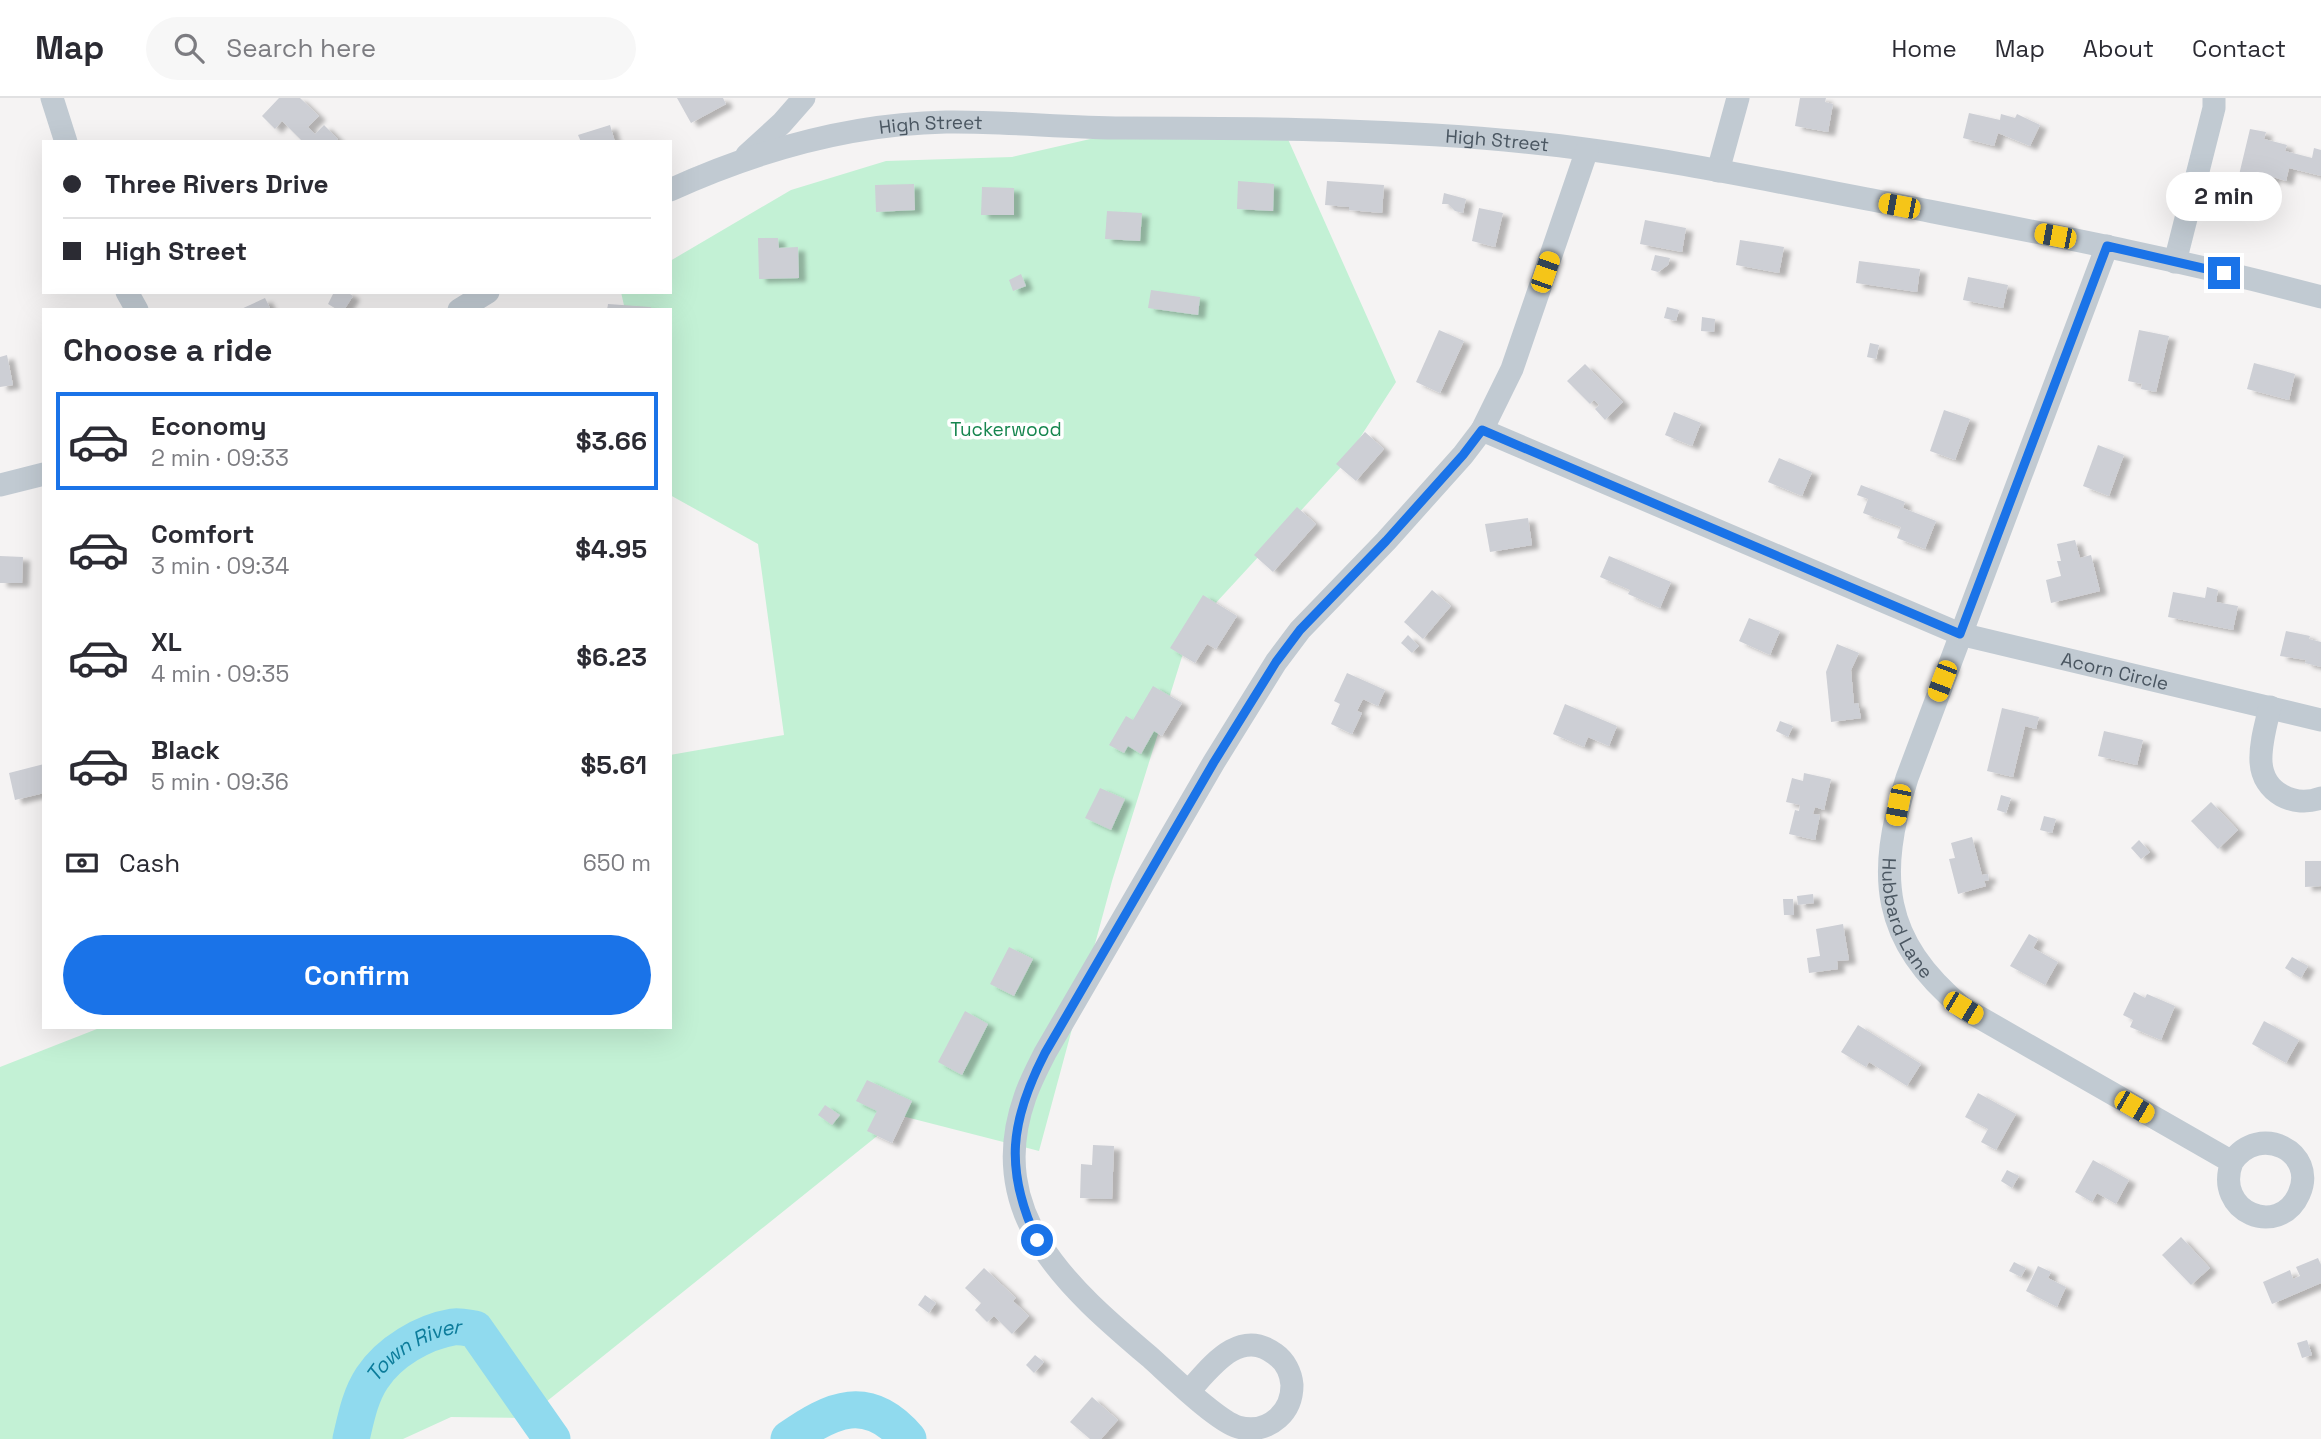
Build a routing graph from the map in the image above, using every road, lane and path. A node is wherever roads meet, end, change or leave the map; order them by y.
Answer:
1 (52, 98) edge
2 (804, 98) edge
3 (1738, 98) edge
4 (2214, 98) edge
5 (65, 140) edge
6 (1587, 150) junction
7 (740, 162) junction
8 (1718, 171) junction
9 (672, 189) edge
10 (2107, 246) junction
11 (2175, 262) junction
12 (485, 294) edge
13 (2321, 297) edge
14 (462, 308) edge
15 (1482, 430) junction
16 (42, 474) edge
17 (0, 485) edge
18 (1960, 634) junction
19 (2270, 707) junction
20 (2321, 720) edge
21 (2321, 798) edge
22 (2232, 1162) dead end
23 (1189, 1391) dead end

1 - 5 street
2 - 7 street
3 - 8 street
4 - 11 street
6 - 7 street, High Street
6 - 8 street, High Street
6 - 15 street
7 - 9 street, High Street
8 - 10 street, High Street
10 - 11 street, High Street
10 - 18 street, Hubbard Lane
11 - 13 street, High Street
12 - 14 street
15 - 18 street, Acorn Circle
15 - 23 street
16 - 17 street
18 - 19 street, Acorn Circle
18 - 22 street, Hubbard Lane
19 - 20 street, Acorn Circle
19 - 21 street

